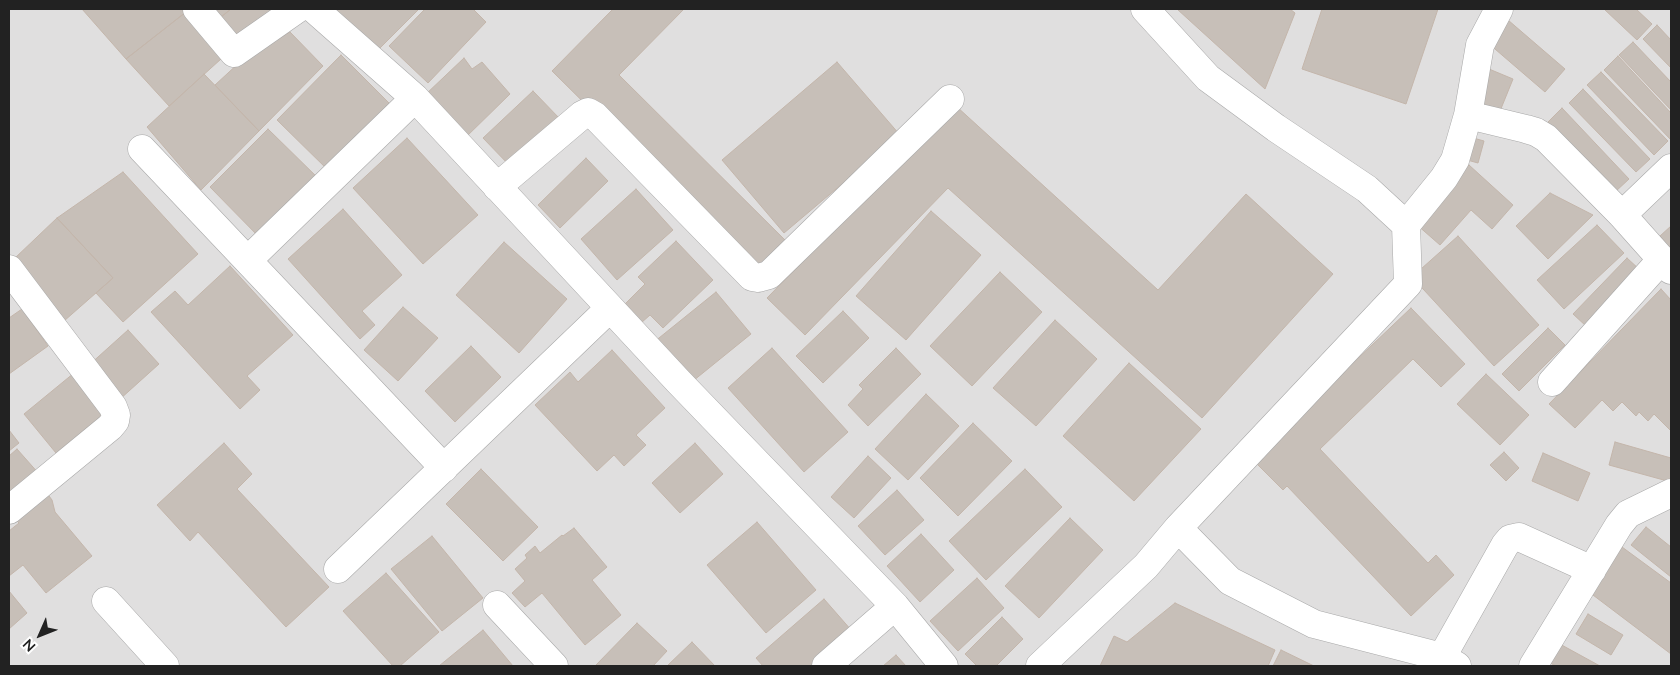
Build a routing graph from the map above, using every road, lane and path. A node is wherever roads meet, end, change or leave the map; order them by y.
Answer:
1 (197, 9) edge
2 (297, 9) edge
3 (314, 9) edge
4 (1145, 9) edge
5 (1499, 9) edge
6 (415, 98) junction
7 (950, 99) dead end
8 (1468, 115) junction
9 (142, 149) dead end
10 (1671, 168) edge
11 (498, 187) junction
12 (1622, 215) junction
13 (1406, 225) junction
14 (248, 260) junction
15 (1667, 264) edge
16 (9, 269) edge
17 (610, 308) junction
18 (1552, 382) dead end
19 (444, 468) junction
20 (1668, 498) edge
21 (9, 510) edge
22 (1178, 528) junction
23 (338, 569) dead end
24 (1592, 570) junction
25 (106, 601) dead end
26 (497, 605) dead end
27 (895, 606) junction
28 (1450, 662) edge
29 (165, 666) edge
30 (554, 666) edge
31 (826, 666) edge
32 (944, 666) edge
33 (1040, 666) edge
34 (1533, 666) edge

1 - 2 street
3 - 6 street
4 - 13 street
5 - 8 street
6 - 11 street
6 - 14 street
7 - 11 street
8 - 12 street
8 - 13 street
9 - 14 street
10 - 12 street
11 - 17 street
12 - 15 street
13 - 22 street
14 - 19 street
15 - 18 street
16 - 21 street
17 - 19 street
17 - 27 street
19 - 23 street
20 - 24 street
22 - 28 street
22 - 33 street
24 - 28 street
24 - 34 street
25 - 29 street
26 - 30 street
27 - 31 street
27 - 32 street

